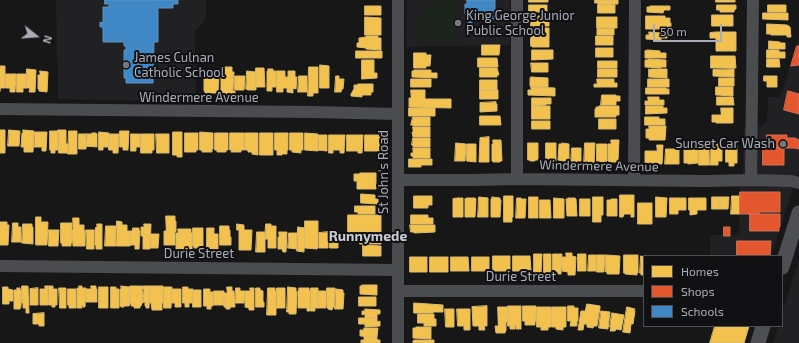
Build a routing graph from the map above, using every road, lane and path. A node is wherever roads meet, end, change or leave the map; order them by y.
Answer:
1 (398, 0) edge
2 (517, 0) edge
3 (635, 0) edge
4 (752, 0) edge
5 (0, 109) edge
6 (398, 114) junction
7 (517, 179) junction
8 (398, 180) junction
9 (634, 180) junction
10 (751, 180) junction
11 (799, 183) edge
12 (799, 213) edge
13 (783, 264) edge
14 (0, 266) edge
15 (398, 270) junction
16 (398, 291) junction
17 (643, 292) edge
18 (763, 327) edge
19 (398, 343) edge
20 (758, 343) edge

1 - 6 street, St John's Road
2 - 7 street
3 - 9 street
4 - 10 street
5 - 6 street, Windermere Avenue
6 - 8 street, St John's Road
7 - 8 street, Windermere Avenue
7 - 9 street, Windermere Avenue
8 - 15 street, St John's Road
9 - 10 street, Windermere Avenue
10 - 11 street, Windermere Avenue
12 - 13 main road
14 - 15 street, Durie Street
15 - 16 street, St John's Road
16 - 17 street, Durie Street
16 - 19 street, St John's Road
18 - 20 main road

